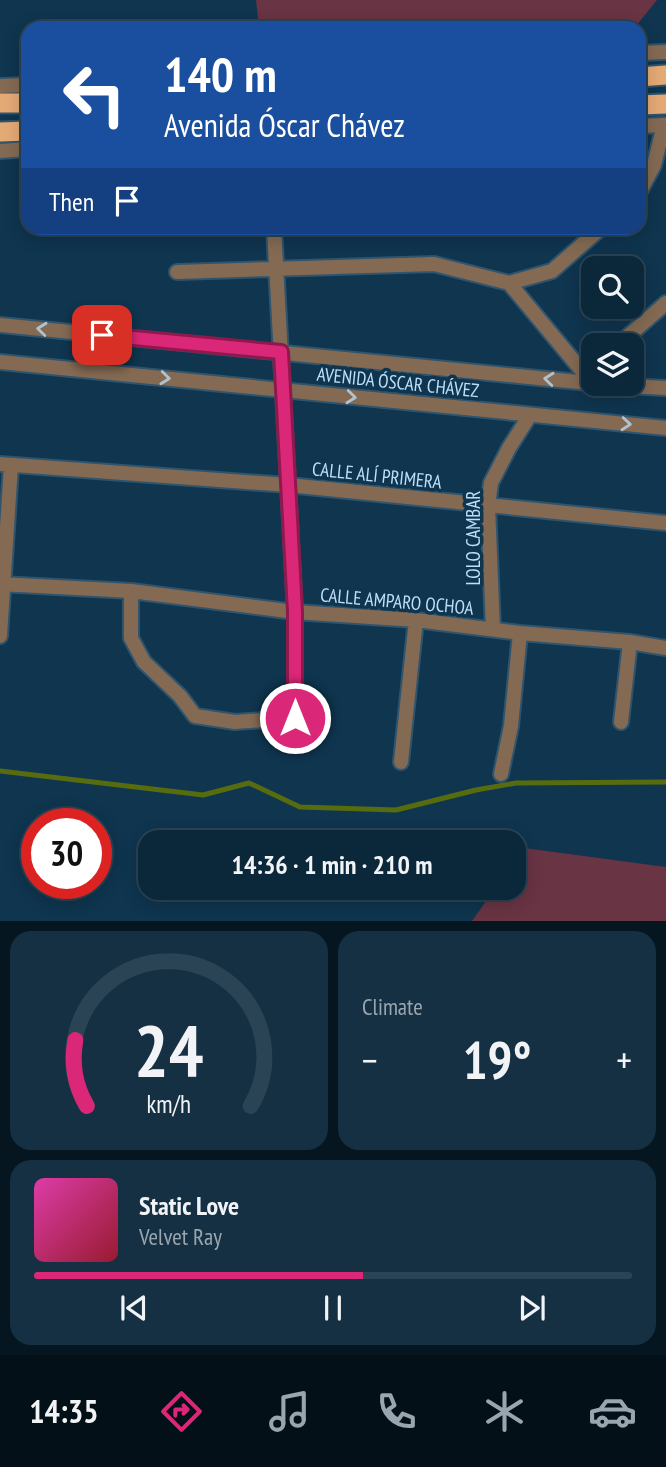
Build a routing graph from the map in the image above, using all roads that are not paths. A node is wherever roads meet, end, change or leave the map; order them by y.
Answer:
1 (666, 52) edge
2 (646, 53) edge
3 (666, 75) edge
4 (646, 76) edge
5 (21, 85) edge
6 (0, 86) edge
7 (0, 103) edge
8 (21, 103) edge
9 (666, 104) edge
10 (646, 105) edge
11 (665, 125) edge
12 (646, 126) edge
13 (21, 131) edge
14 (0, 132) edge
15 (21, 150) edge
16 (0, 151) edge
17 (646, 179) edge
18 (274, 235) edge
19 (593, 235) edge
20 (276, 268) junction
21 (177, 272) dead end
22 (509, 283) junction
23 (666, 303) edge
24 (0, 325) edge
25 (632, 333) edge
26 (281, 352) junction
27 (0, 362) edge
28 (581, 370) edge
29 (581, 383) edge
30 (644, 386) edge
31 (666, 388) edge
32 (283, 390) junction
33 (530, 415) junction
34 (666, 428) edge
35 (6, 464) edge
36 (288, 485) junction
37 (488, 506) junction
38 (666, 523) edge
39 (2, 584) edge
40 (131, 591) junction
41 (295, 612) junction
42 (416, 620) junction
43 (494, 629) junction
44 (520, 633) junction
45 (0, 636) edge
46 (630, 642) junction
47 (666, 648) edge
48 (621, 722) dead end
49 (401, 762) dead end
50 (501, 774) dead end

1 - 2 street
3 - 4 highway
5 - 6 street
7 - 8 highway
9 - 10 highway
11 - 12 street
11 - 17 street
13 - 14 highway
15 - 16 street
18 - 20 street
19 - 22 street
20 - 21 street
20 - 22 street
20 - 26 street
22 - 28 street
23 - 25 street
26 -> 24 street, AVENIDA ÓSCAR CHÁVEZ
29 -> 26 street, AVENIDA ÓSCAR CHÁVEZ
26 - 32 street
27 -> 32 street, AVENIDA ÓSCAR CHÁVEZ
30 - 31 street, AVENIDA ÓSCAR CHÁVEZ
32 -> 33 street, AVENIDA ÓSCAR CHÁVEZ
32 - 36 street
33 -> 34 street, AVENIDA ÓSCAR CHÁVEZ
33 - 37 street, LOLO CAMBAR
35 - 36 street, CALLE ALÍ PRIMERA
35 - 39 street
36 - 37 street, CALLE ALÍ PRIMERA
36 - 41 street
37 - 38 street, CALLE ALÍ PRIMERA
37 - 43 street, LOLO CAMBAR
39 - 40 street, CALLE AMPARO OCHOA
39 - 45 street
40 - 41 street, CALLE AMPARO OCHOA
40 - 41 street
41 - 42 street, CALLE AMPARO OCHOA
42 - 43 street, CALLE AMPARO OCHOA
42 - 49 street
43 - 44 street, CALLE AMPARO OCHOA
44 - 46 street, CALLE AMPARO OCHOA
44 - 50 street
46 - 47 street, CALLE AMPARO OCHOA
46 - 48 street

